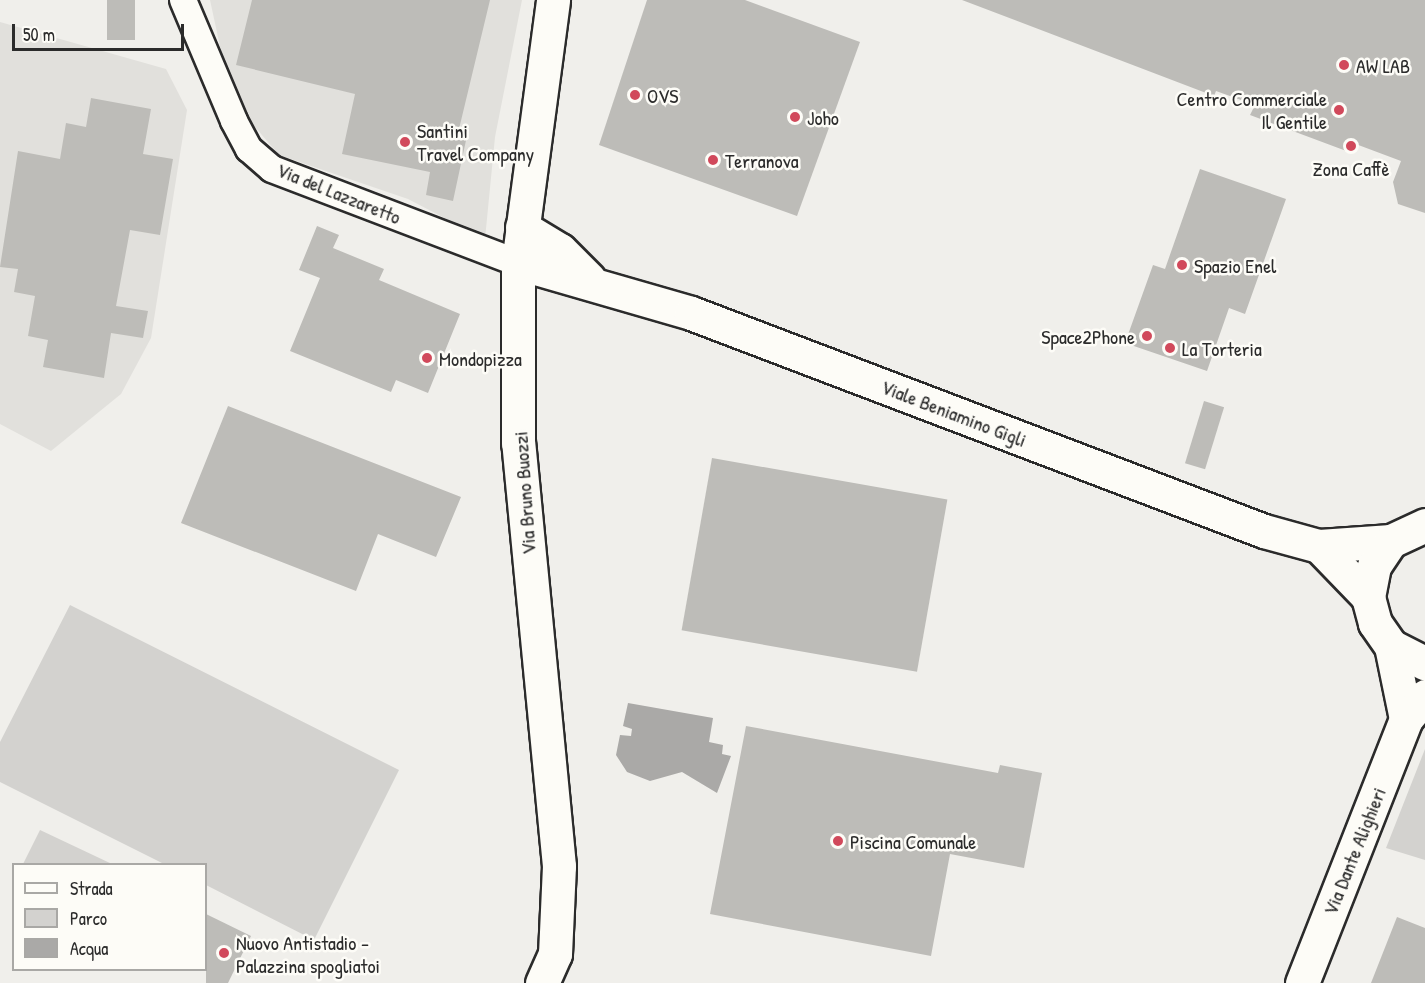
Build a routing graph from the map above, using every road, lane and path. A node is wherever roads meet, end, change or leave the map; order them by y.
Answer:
1 (183, 0) edge
2 (553, 0) edge
3 (522, 227) junction
4 (518, 263) junction
5 (589, 279) junction
6 (1425, 525) edge
7 (1391, 541) junction
8 (1319, 546) junction
9 (1368, 597) junction
10 (1391, 646) junction
11 (1425, 663) edge
12 (1416, 707) edge
13 (542, 983) edge
14 (1302, 983) edge

1 - 4 street, Via del Lazzaretto
2 - 3 street, Via Bruno Buozzi
3 - 4 street, Via Bruno Buozzi
3 - 5 street, Viale Beniamino Gigli
4 - 5 street, Viale Beniamino Gigli
4 - 13 street, Via Bruno Buozzi
5 - 8 street, Viale Beniamino Gigli
6 - 7 street
7 - 8 street, Viale Beniamino Gigli
7 - 9 street, Via Dante Alighieri
8 - 9 street
9 - 10 street, Via Dante Alighieri
10 - 11 street, Via Dante Alighieri
10 - 12 street, Via Dante Alighieri
12 - 14 street, Via Dante Alighieri

